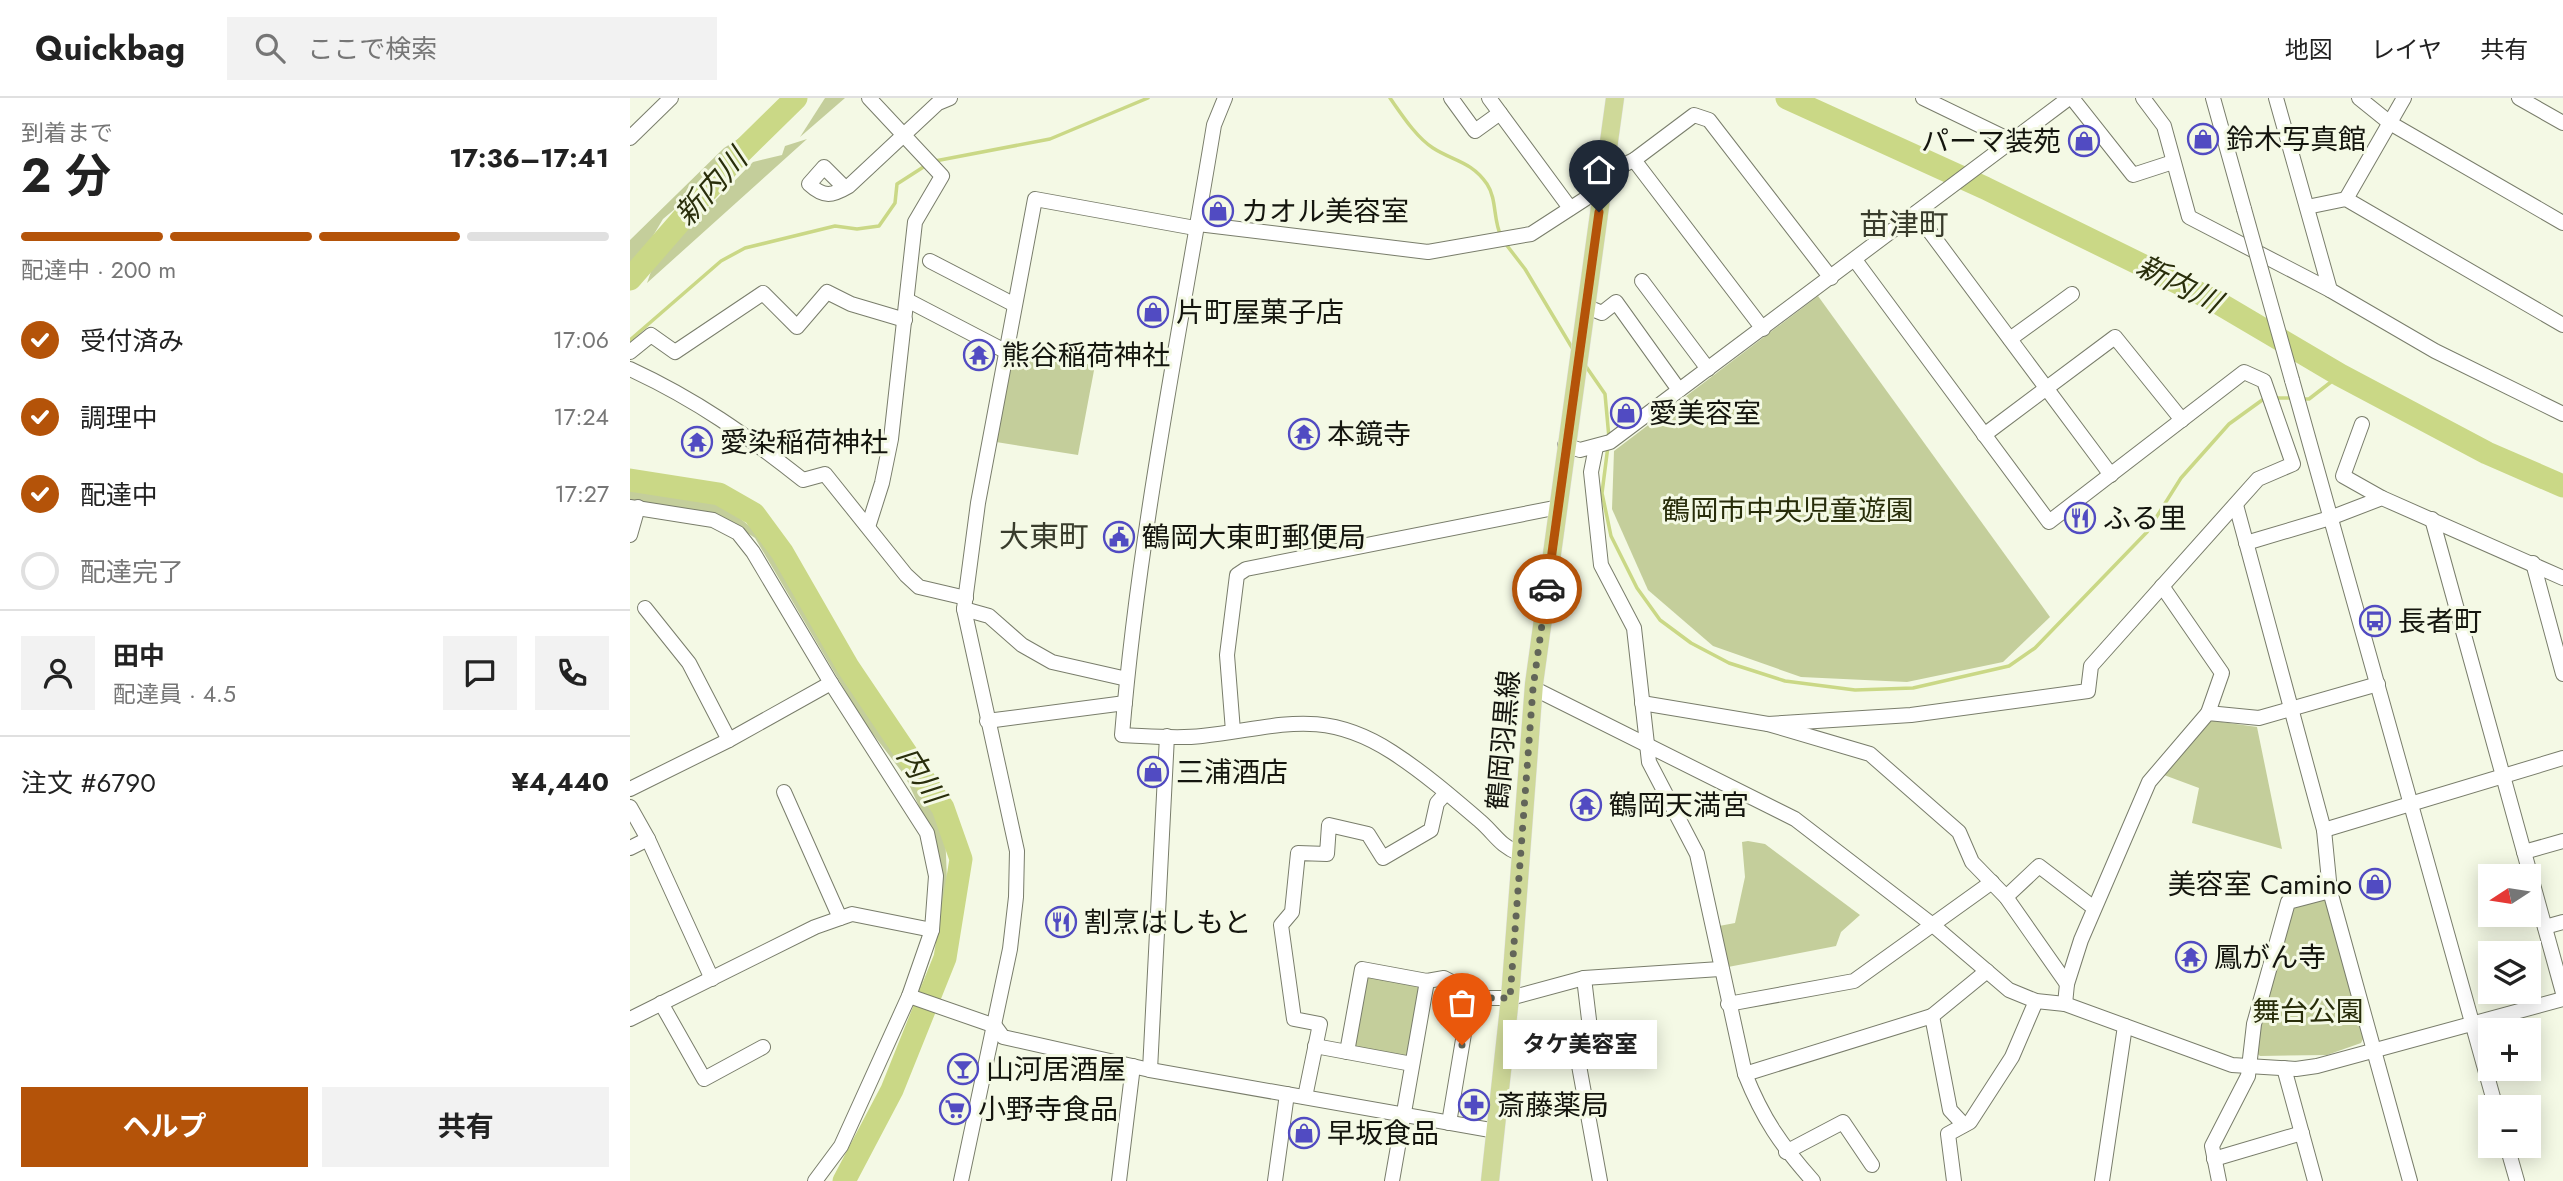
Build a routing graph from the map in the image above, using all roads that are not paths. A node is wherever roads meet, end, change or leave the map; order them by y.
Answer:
1 (671, 98) edge
2 (950, 98) edge
3 (1451, 98) edge
4 (1489, 98) edge
5 (1615, 98) edge
6 (1923, 98) edge
7 (2071, 98) edge
8 (2143, 98) edge
9 (2213, 98) edge
10 (2276, 98) edge
11 (2359, 98) edge
12 (2404, 98) edge
13 (2519, 98) edge
14 (874, 99) edge
15 (1221, 100) edge
16 (1500, 113) junction
17 (2390, 123) junction
18 (2563, 123) edge
19 (903, 134) junction
20 (630, 138) edge
21 (2012, 141) junction
22 (1634, 160) junction
23 (2173, 162) junction
24 (1603, 181) junction
25 (845, 188) dead end
26 (2346, 199) junction
27 (2306, 207) junction
28 (1570, 208) junction
29 (1912, 216) junction
30 (2563, 223) edge
31 (1196, 226) junction
32 (1855, 260) junction
33 (930, 261) dead end
34 (1831, 278) junction
35 (1642, 281) dead end
36 (2330, 290) junction
37 (2072, 294) dead end
38 (907, 300) junction
39 (1013, 304) junction
40 (1585, 306) junction
41 (905, 320) junction
42 (2563, 325) edge
43 (1763, 328) junction
44 (2010, 339) junction
45 (1005, 351) junction
46 (630, 352) edge
47 (630, 369) edge
48 (1708, 369) junction
49 (2047, 389) junction
50 (1679, 390) junction
51 (2563, 414) edge
52 (2182, 420) junction
53 (2362, 424) dead end
54 (1984, 435) junction
55 (1565, 445) junction
56 (1595, 447) junction
57 (2111, 475) junction
58 (2382, 498) junction
59 (2236, 505) junction
60 (634, 507) edge
61 (1559, 507) junction
62 (2330, 518) junction
63 (2432, 519) junction
64 (869, 524) junction
65 (630, 535) edge
66 (2246, 542) junction
67 (2533, 563) junction
68 (2563, 578) edge
69 (2162, 586) junction
70 (965, 603) junction
71 (645, 608) dead end
72 (2563, 674) edge
73 (1127, 679) junction
74 (831, 683) junction
75 (2378, 684) junction
76 (1533, 688) junction
77 (1125, 703) junction
78 (1642, 703) junction
79 (2291, 708) junction
80 (2208, 713) junction
81 (987, 721) junction
82 (1768, 724) junction
83 (1233, 731) junction
84 (1167, 736) junction
85 (729, 740) junction
86 (1648, 743) junction
87 (2563, 758) edge
88 (2502, 775) junction
89 (630, 789) edge
90 (784, 792) dead end
91 (1446, 793) junction
92 (2411, 804) junction
93 (630, 807) edge
94 (2324, 830) junction
95 (648, 839) junction
96 (2563, 841) edge
97 (630, 848) edge
98 (2524, 852) junction
99 (1520, 854) junction
100 (1992, 883) junction
101 (2330, 891) junction
102 (2006, 897) junction
103 (2094, 908) junction
104 (840, 918) junction
105 (2563, 922) edge
106 (1934, 926) junction
107 (2545, 927) junction
108 (932, 930) junction
109 (1720, 969) junction
110 (1987, 971) junction
111 (1584, 978) junction
112 (712, 979) junction
113 (1427, 981) junction
114 (2067, 984) junction
115 (1471, 992) junction
116 (2563, 993) edge
117 (909, 996) junction
118 (1510, 998) junction
119 (2563, 999) edge
120 (2036, 1001) junction
121 (661, 1003) junction
122 (1728, 1004) junction
123 (2065, 1004) junction
124 (1932, 1016) junction
125 (630, 1019) edge
126 (2473, 1024) junction
127 (995, 1026) junction
128 (2125, 1026) junction
129 (1315, 1046) junction
130 (763, 1047) dead end
131 (2374, 1051) junction
132 (1347, 1052) junction
133 (1412, 1064) junction
134 (2249, 1065) junction
135 (1133, 1066) junction
136 (2284, 1068) junction
137 (1150, 1070) junction
138 (1745, 1074) junction
139 (1287, 1094) junction
140 (2492, 1095) edge
141 (1305, 1097) junction
142 (1404, 1115) junction
143 (1449, 1123) junction
144 (1964, 1125) junction
145 (1496, 1131) junction
146 (2302, 1133) junction
147 (1786, 1152) junction
148 (2510, 1158) edge
149 (2214, 1159) junction
150 (1872, 1165) dead end
151 (815, 1181) edge
152 (961, 1181) edge
153 (1119, 1181) edge
154 (1275, 1181) edge
155 (1392, 1181) edge
156 (1490, 1181) edge
157 (1600, 1181) edge
158 (1813, 1181) edge
159 (1954, 1181) edge
160 (2102, 1181) edge
161 (2219, 1181) edge
162 (2315, 1181) edge
163 (2410, 1181) edge
164 (2517, 1181) edge

1 - 20 street
2 - 19 street
3 - 16 street
4 - 16 street
5 - 24 main road, 鶴岡羽黒線
6 - 21 street
7 - 21 street
7 - 23 street
8 - 23 street
9 - 62 street, bridge
10 - 27 street
11 - 17 street
12 - 17 street
13 - 18 street
14 - 19 street
15 - 31 street
16 - 28 street
17 - 26 street
17 - 30 street
19 - 25 street
19 - 38 street
21 - 29 street
22 - 24 street
22 - 34 street
22 - 43 street
23 - 36 street
24 - 28 street
24 - 40 main road, 鶴岡羽黒線
26 - 27 street
26 - 42 street
27 - 36 street
28 - 31 street
29 - 32 street
29 - 44 street
31 - 39 street
31 - 73 street
32 - 34 street
32 - 54 street
33 - 39 street
34 - 43 street
35 - 48 street
36 - 51 street
37 - 44 street
38 - 41 street
38 - 45 street
39 - 45 street
40 - 50 street
40 - 55 main road, 鶴岡羽黒線
41 - 46 street
41 - 64 street
43 - 48 street
44 - 49 street
45 - 70 street
47 - 64 street
48 - 50 street
49 - 52 street
49 - 54 street
49 - 57 street
50 - 56 street
52 - 57 street
52 - 59 street
53 - 58 street
54 - 57 street
55 - 56 street
55 - 61 main road, 鶴岡羽黒線
56 - 78 street
58 - 62 street
58 - 63 street
59 - 66 street
59 - 69 street
60 - 65 street
60 - 74 street
61 - 76 main road, 鶴岡羽黒線
61 - 83 street
62 - 66 street
62 - 75 street
63 - 67 street
63 - 88 street
64 - 70 street
66 - 79 street
67 - 68 street
67 - 72 street
69 - 80 street
69 - 82 street
70 - 73 street
70 - 81 street
71 - 85 street
73 - 77 street
74 - 85 street
74 - 108 street
75 - 79 street
75 - 92 street
76 - 86 street
76 - 99 main road, 鶴岡羽黒線
77 - 81 street
77 - 84 street
78 - 82 street
78 - 86 street
79 - 80 street
79 - 94 street
80 - 103 street
81 - 127 street
82 - 100 street
83 - 84 street
83 - 91 street
84 - 137 street
85 - 89 street
86 - 106 street
86 - 109 street
87 - 88 street
88 - 92 street
88 - 98 street
90 - 104 street
91 - 99 street
91 - 129 street
92 - 94 street
92 - 126 street
93 - 95 street
94 - 101 street
95 - 97 street
95 - 112 street
96 - 98 street
98 - 107 street
99 - 118 main road, 鶴岡羽黒線
100 - 102 street
100 - 106 street
101 - 131 street
101 - 134 street
102 - 103 street
102 - 114 street
103 - 114 street
104 - 108 street
104 - 112 street
105 - 107 street
106 - 110 street
106 - 122 street
107 - 116 street
108 - 117 street
109 - 111 street
109 - 122 street
110 - 120 street
110 - 124 street
111 - 118 street
111 - 157 street
112 - 121 street
113 - 115 street
113 - 132 street
113 - 133 street
114 - 123 street
115 - 118 street
115 - 143 street
117 - 127 street
117 - 151 street
118 - 145 main road, 鶴岡羽黒線
119 - 126 street
120 - 123 street
120 - 144 street
121 - 125 street
121 - 130 street
122 - 138 street
123 - 128 street
124 - 138 street
124 - 144 street
126 - 131 street
126 - 140 street
127 - 135 street
127 - 152 street
128 - 134 street
128 - 160 street
129 - 132 street
129 - 141 street
131 - 136 street
131 - 163 street
132 - 133 street
133 - 142 street
134 - 136 street
134 - 149 street
135 - 137 street
135 - 153 street
136 - 146 street
137 - 139 street
138 - 147 street
139 - 141 street
139 - 154 street
141 - 142 street
142 - 143 street
142 - 155 street
143 - 145 street
144 - 159 street
145 - 156 main road, 鶴岡羽黒線
146 - 149 street
146 - 162 street
147 - 150 street
147 - 158 street
148 - 164 street
149 - 161 street

